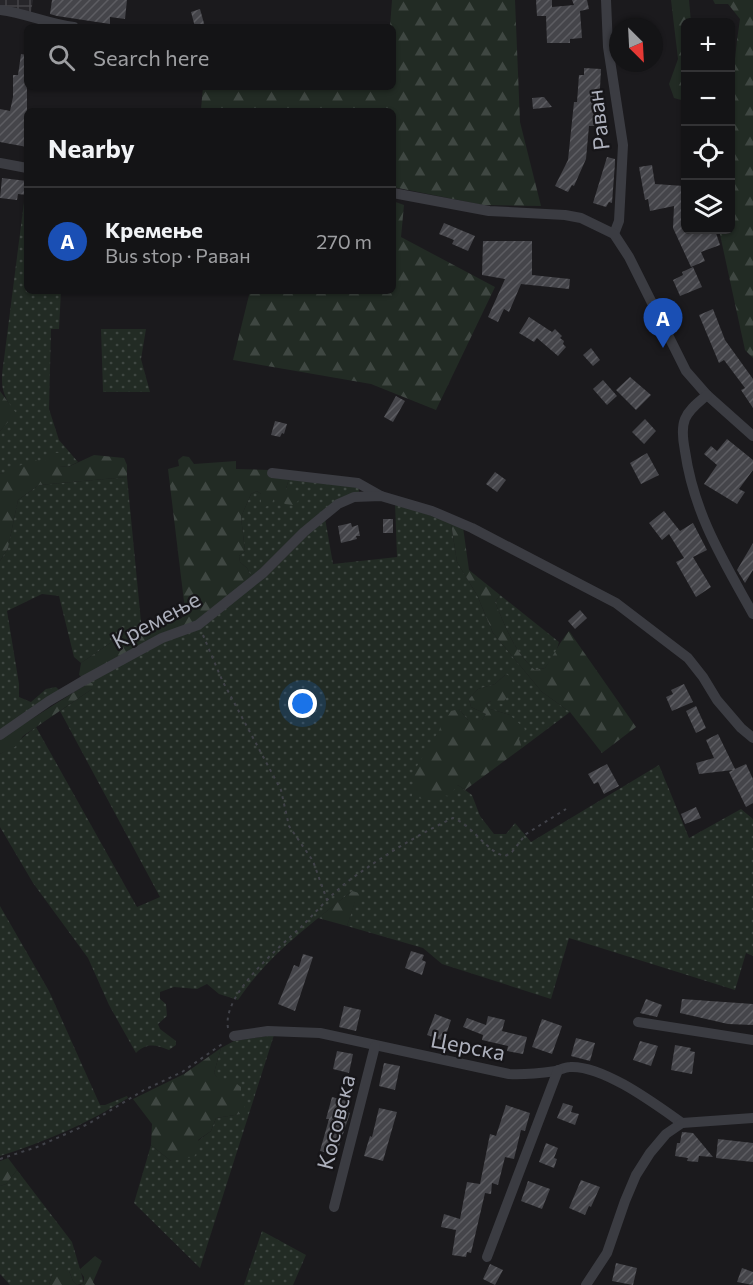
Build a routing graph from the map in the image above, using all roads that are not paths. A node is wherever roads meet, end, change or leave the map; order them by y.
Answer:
1 (606, 0) edge
2 (0, 10) edge
3 (58, 24) edge
4 (0, 164) edge
5 (24, 168) edge
6 (396, 194) edge
7 (614, 234) junction
8 (707, 395) junction
9 (753, 436) edge
10 (272, 473) dead end
11 (381, 496) junction
12 (753, 614) edge
13 (0, 735) edge
14 (753, 738) edge
15 (638, 1022) dead end
16 (234, 1036) road end
17 (753, 1040) edge
18 (375, 1046) junction
19 (558, 1070) junction
20 (753, 1118) edge
21 (682, 1123) junction
22 (334, 1208) dead end
23 (487, 1257) dead end
24 (586, 1285) edge

1 - 7 street, Раван
2 - 3 street
4 - 5 street
6 - 7 street
7 - 8 street
8 - 9 street
8 - 12 street
10 - 11 street, Кремење
11 - 13 street, Кремење
11 - 14 street, Кремење
15 - 17 street
16 - 18 street, Церска
18 - 19 street, Церска
18 - 22 street, Косовска
19 - 21 street, Церска
19 - 23 street
20 - 21 street
21 - 24 street

